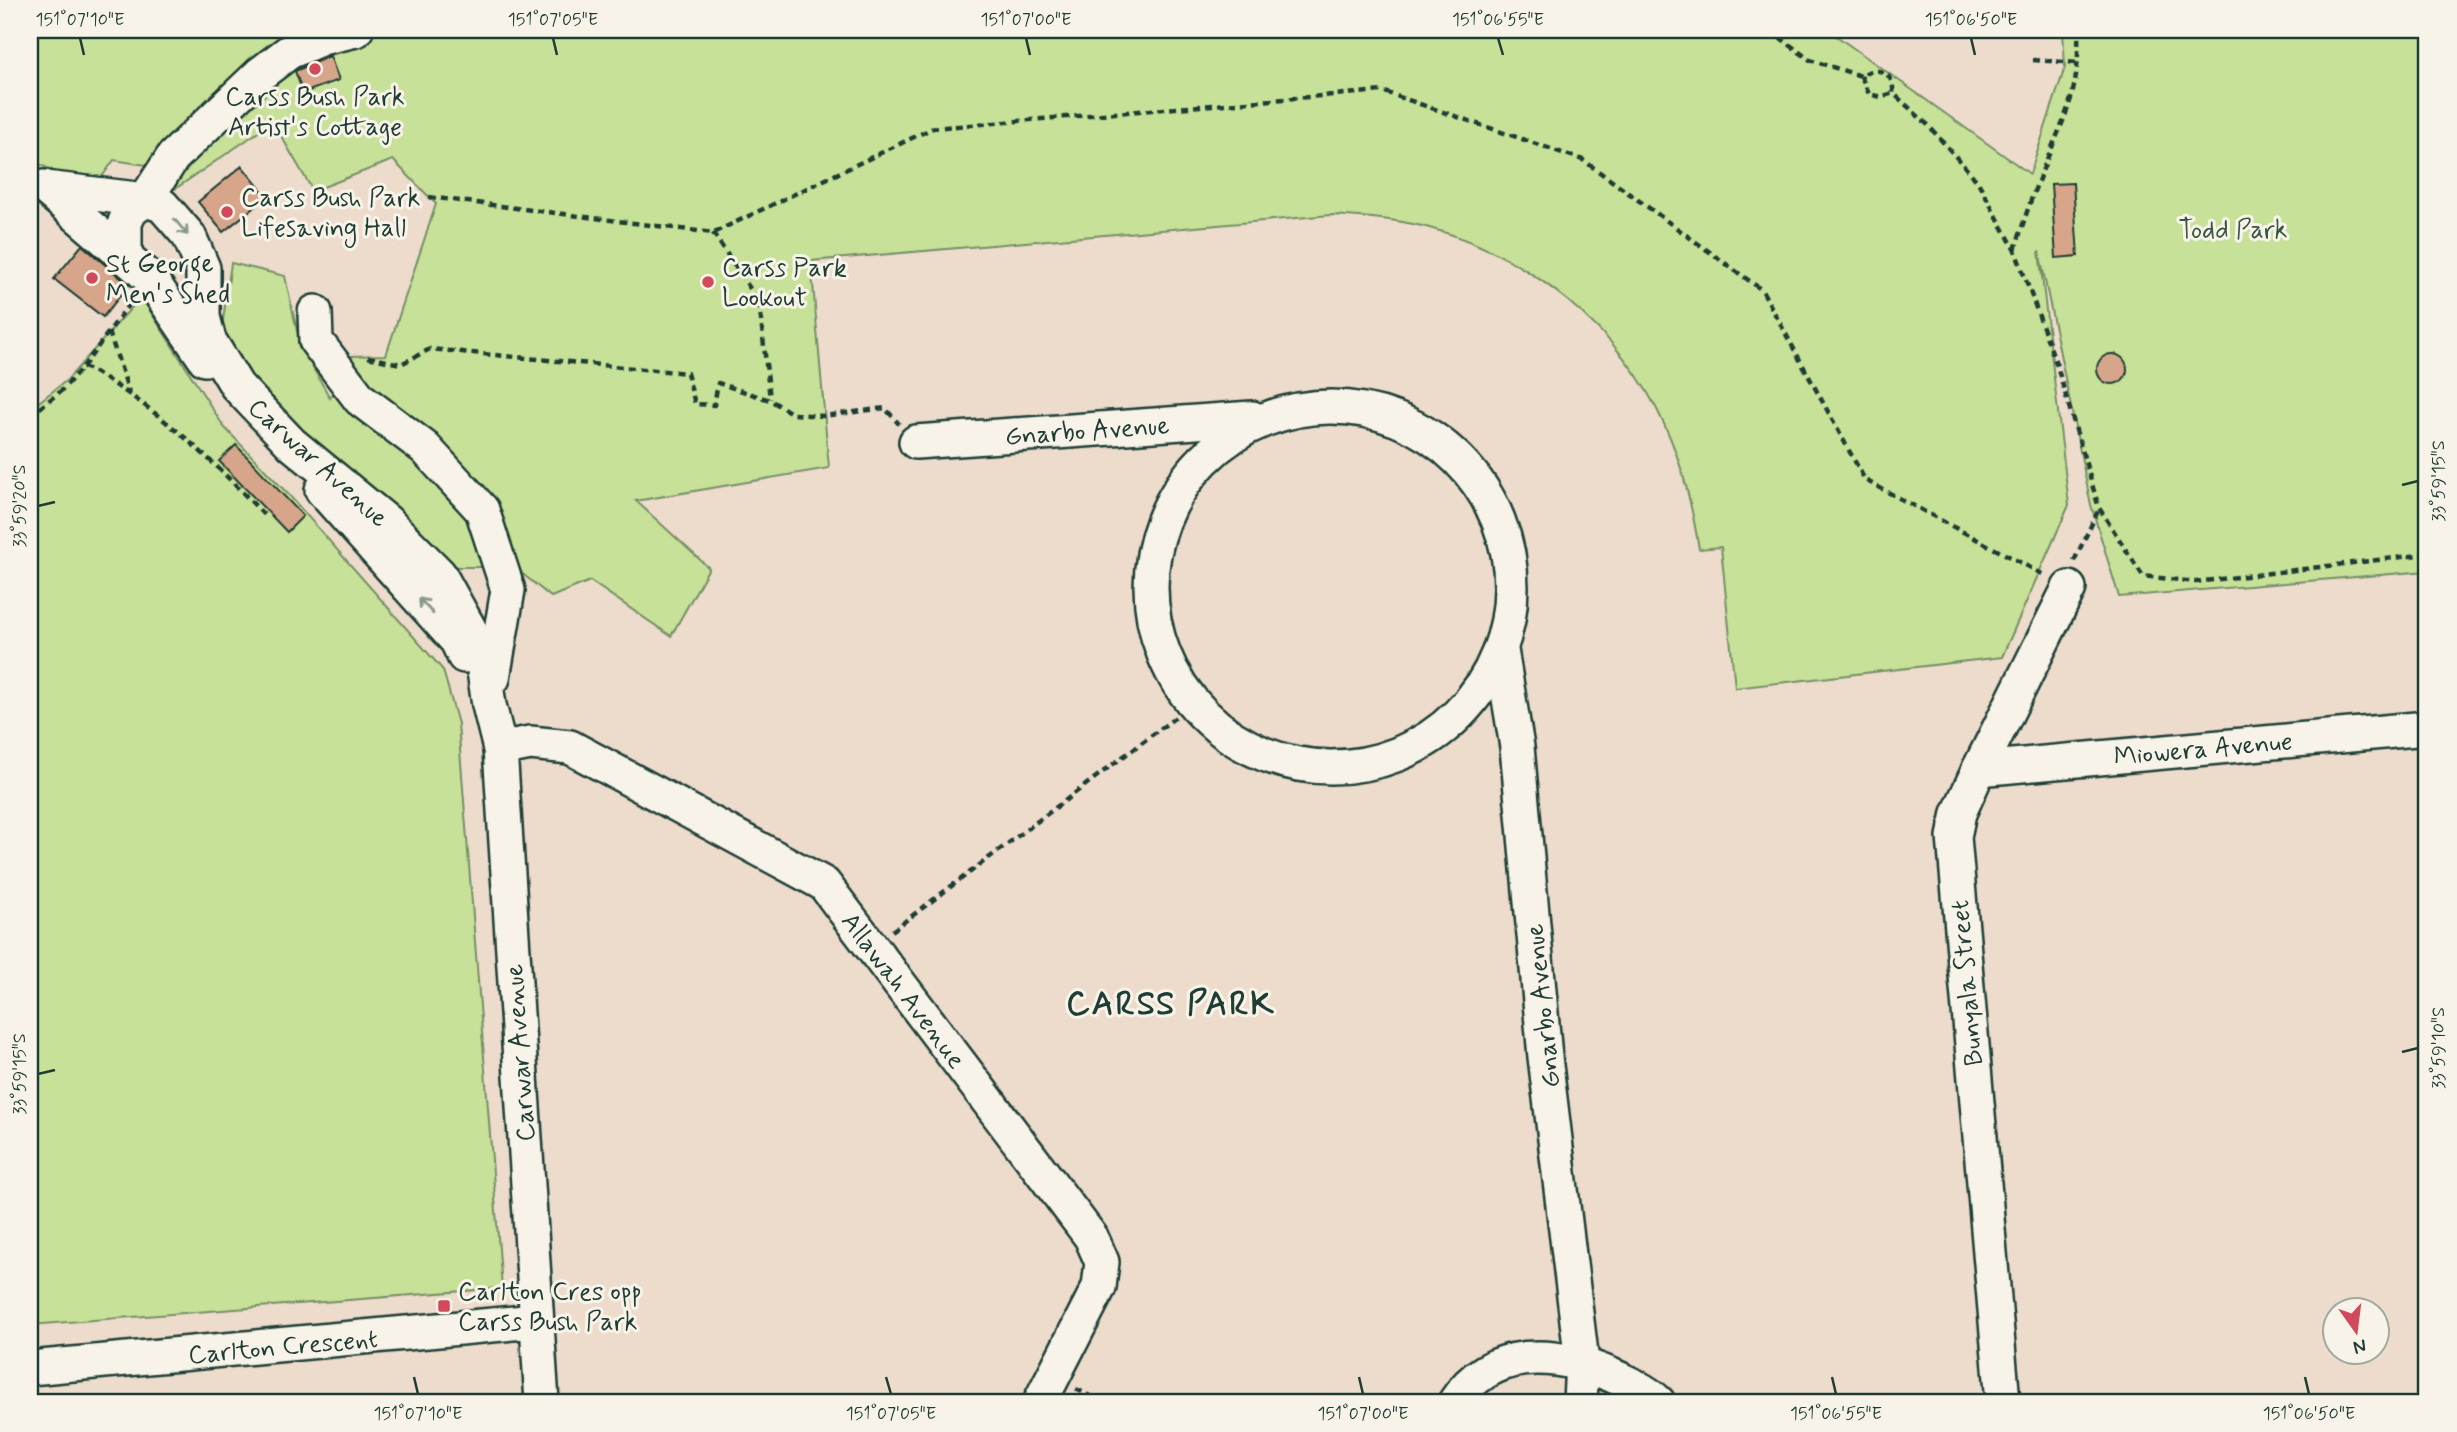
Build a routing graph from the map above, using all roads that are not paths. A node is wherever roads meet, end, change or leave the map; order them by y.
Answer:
1 (356, 30) edge
2 (38, 183) edge
3 (145, 200) junction
4 (125, 256) junction
5 (203, 268) junction
6 (153, 295) junction
7 (315, 312) dead end
8 (1258, 418) junction
9 (916, 442) road end
10 (2066, 586) road end
11 (1502, 649) junction
12 (489, 705) junction
13 (2427, 728) edge
14 (500, 749) junction
15 (1979, 769) junction
16 (535, 1321) junction
17 (1582, 1362) junction
18 (30, 1368) edge
19 (542, 1402) edge
20 (1041, 1402) edge
21 (1455, 1402) edge
22 (1580, 1402) edge
23 (1658, 1402) edge
24 (2003, 1402) edge

1 - 3 street
2 - 3 street, Carwar Avenue
2 - 4 street, Carwar Avenue
3 - 4 street
3 -> 5 street, Carwar Avenue
4 - 6 street, Carwar Avenue
5 - 6 street
5 - 12 street, Carwar Avenue
12 -> 6 street, Carwar Avenue
7 - 12 street
8 - 9 street, Gnarbo Avenue
8 - 11 street, Gnarbo Avenue
8 - 11 street, Gnarbo Avenue
10 - 15 street, Bunyala Street
11 - 17 street, Gnarbo Avenue
12 - 14 street, Carwar Avenue
13 - 15 street, Miowera Avenue
14 - 16 street, Carwar Avenue
14 - 20 street, Allawah Avenue
15 - 24 street, Bunyala Street
16 - 18 street, Carlton Crescent
16 - 19 street, Carwar Avenue
17 - 21 street
17 - 22 street, Gnarbo Avenue
17 - 23 street

